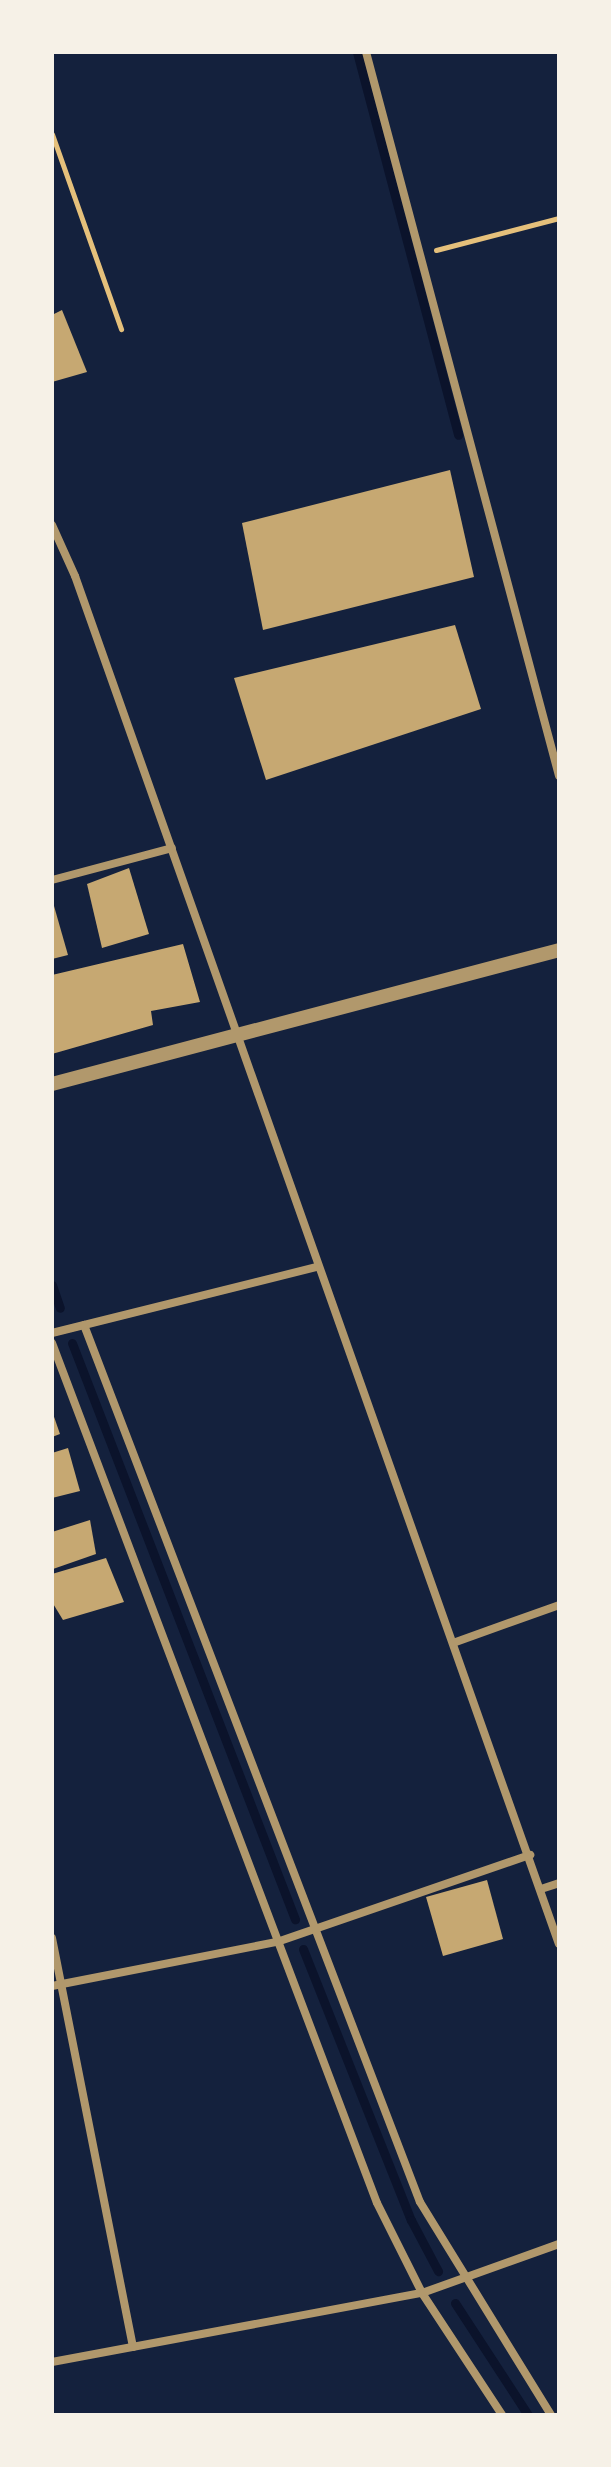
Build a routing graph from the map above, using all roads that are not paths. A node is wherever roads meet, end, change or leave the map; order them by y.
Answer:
1 (366, 52) edge
2 (52, 525) edge
3 (559, 776) edge
4 (172, 848) junction
5 (52, 880) edge
6 (559, 950) edge
7 (239, 1034) junction
8 (52, 1084) edge
9 (317, 1267) junction
10 (84, 1325) junction
11 (52, 1333) edge
12 (52, 1343) edge
13 (559, 1605) edge
14 (453, 1643) junction
15 (530, 1855) junction
16 (559, 1883) edge
17 (541, 1889) junction
18 (318, 1928) junction
19 (52, 1938) edge
20 (277, 1942) junction
21 (559, 1944) edge
22 (64, 1984) junction
23 (52, 1986) edge
24 (559, 2244) edge
25 (464, 2278) junction
26 (422, 2293) junction
27 (133, 2347) junction
28 (52, 2362) edge
29 (502, 2415) edge
30 (551, 2415) edge

1 - 3 street
2 - 4 street
4 - 5 street
4 - 7 street
6 - 7 street
7 - 8 street
7 - 9 street
9 - 10 street
9 - 14 street
10 - 11 street
10 - 18 street
12 - 20 street
13 - 14 street
14 - 15 street
15 - 17 street
15 - 18 street
16 - 17 street
17 - 21 street
18 - 20 street
18 - 25 street
19 - 22 street
20 - 22 street
20 - 26 street
22 - 23 street
22 - 27 street
24 - 25 street
25 - 26 street
25 - 30 street
26 - 27 street
26 - 29 street
27 - 28 street

